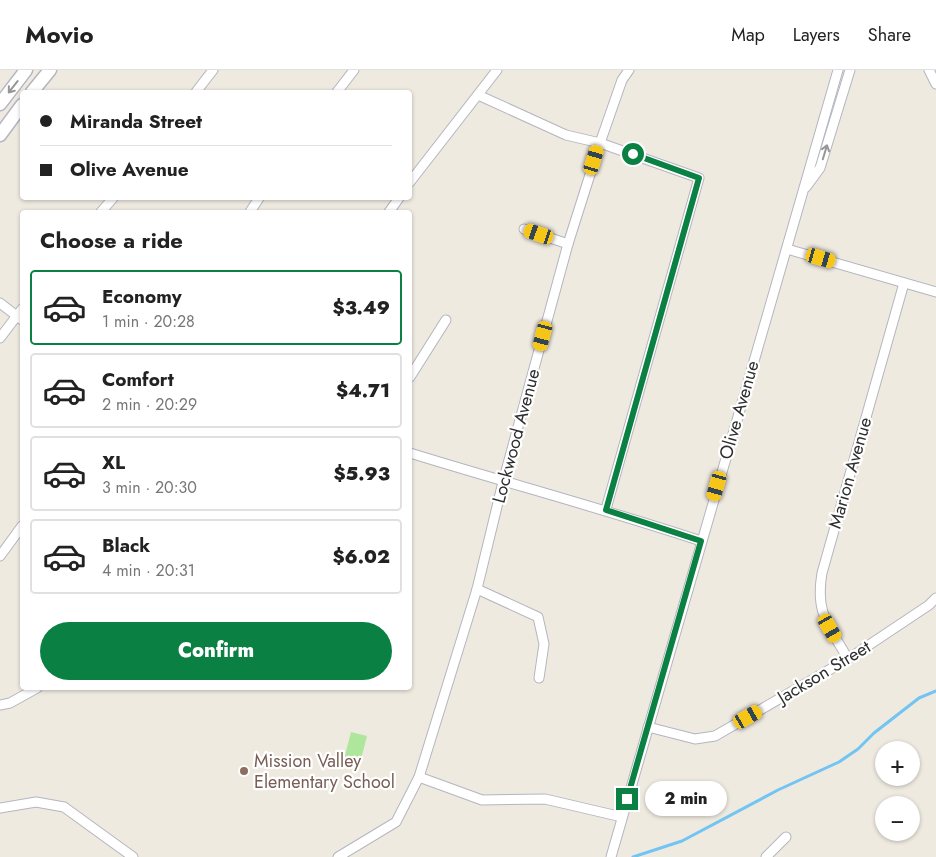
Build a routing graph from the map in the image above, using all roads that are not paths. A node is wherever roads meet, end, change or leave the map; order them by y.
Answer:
1 (26, 70) edge
2 (50, 70) edge
3 (213, 70) edge
4 (354, 70) edge
5 (497, 70) edge
6 (628, 70) edge
7 (838, 70) edge
8 (850, 70) edge
9 (929, 70) edge
10 (936, 84) edge
11 (34, 90) edge
12 (198, 90) edge
13 (339, 90) edge
14 (478, 95) junction
15 (0, 104) edge
16 (20, 108) edge
17 (0, 135) edge
18 (600, 143) junction
19 (412, 179) edge
20 (801, 194) junction
21 (111, 200) edge
22 (398, 200) edge
23 (103, 210) edge
24 (391, 210) edge
25 (524, 229) dead end
26 (568, 244) junction
27 (787, 249) junction
28 (904, 283) junction
29 (936, 292) edge
30 (0, 303) edge
31 (20, 314) edge
32 (20, 316) edge
33 (446, 320) dead end
34 (0, 338) edge
35 (412, 374) edge
36 (412, 454) edge
37 (503, 482) junction
38 (606, 510) junction
39 (20, 529) edge
40 (701, 541) junction
41 (0, 556) edge
42 (477, 589) junction
43 (936, 598) edge
44 (848, 659) junction
45 (539, 678) dead end
46 (33, 690) edge
47 (0, 705) edge
48 (648, 727) junction
49 (419, 777) junction
50 (0, 808) edge
51 (622, 817) junction
52 (786, 837) dead end
53 (133, 857) edge
54 (338, 857) edge
55 (611, 857) edge
56 (766, 857) edge

1 -> 15 main road
2 - 11 main road
3 - 12 street
4 - 13 street
5 - 14 street
6 - 18 street, Lockwood Avenue
7 - 20 street, Olive Avenue
20 -> 8 street, Olive Avenue
9 - 10 street
14 - 18 street
14 - 19 street
16 - 17 main road
18 - 26 street, Lockwood Avenue
18 - 38 street
20 - 27 street, Olive Avenue
21 - 23 street
22 - 24 street
25 - 26 street
26 - 37 street, Lockwood Avenue
27 - 28 street
27 - 40 street, Olive Avenue
28 - 29 street
28 - 44 street, Marion Avenue
30 - 31 street
32 - 34 street
33 - 35 street
36 - 37 street
37 - 38 street
37 - 42 street, Lockwood Avenue
38 - 40 street
39 - 41 street
40 - 48 street, Olive Avenue
42 - 45 street
42 - 49 street, Lockwood Avenue
43 - 44 street, Jackson Street
44 - 48 street, Jackson Street
46 - 47 street
48 - 51 street, Olive Avenue
49 - 51 street
49 - 54 street, Lockwood Avenue
50 - 53 street
51 - 55 street, Olive Avenue
52 - 56 street

